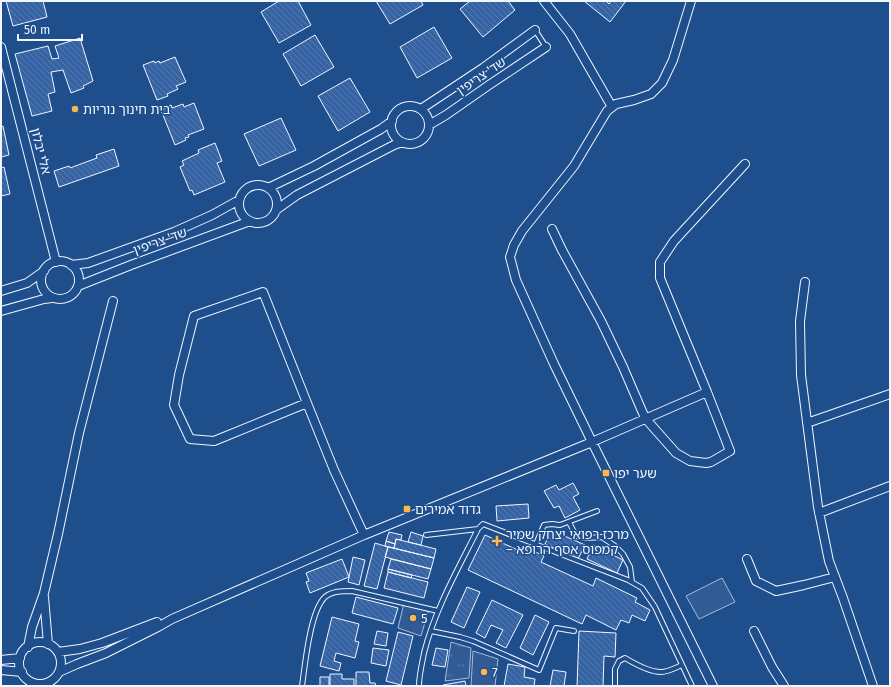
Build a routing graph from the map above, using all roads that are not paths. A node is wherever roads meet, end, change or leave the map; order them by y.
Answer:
1 (544, 1) edge
2 (691, 1) edge
3 (535, 30) joint
4 (1, 47) edge
5 (546, 47) joint
6 (612, 107) junction
7 (421, 110) junction
8 (392, 121) junction
9 (429, 125) junction
10 (402, 142) junction
11 (745, 164) dead end
12 (268, 188) junction
13 (239, 200) junction
14 (276, 210) junction
15 (250, 221) junction
16 (552, 229) dead end
17 (56, 262) junction
18 (71, 265) junction
19 (44, 271) junction
20 (805, 282) dead end
21 (78, 286) junction
22 (1, 291) edge
23 (52, 298) junction
24 (114, 301) dead end
25 (1, 311) edge
26 (707, 392) junction
27 (890, 394) edge
28 (306, 403) junction
29 (645, 418) junction
30 (807, 423) junction
31 (592, 442) junction
32 (890, 486) edge
33 (597, 511) dead end
34 (819, 513) junction
35 (569, 522) junction
36 (478, 529) junction
37 (364, 534) junction
38 (426, 535) dead end
39 (536, 544) junction
40 (747, 559) dead end
41 (835, 577) junction
42 (632, 582) junction
43 (44, 593) junction
44 (438, 611) junction
45 (172, 619) junction
46 (431, 631) junction
47 (574, 631) dead end
48 (754, 631) dead end
49 (48, 644) junction
50 (28, 647) junction
51 (58, 652) junction
52 (20, 658) junction
53 (1, 660) edge
54 (682, 665) junction
55 (1, 670) edge
56 (22, 672) junction
57 (59, 672) junction
58 (50, 684) edge
59 (38, 685) edge
60 (302, 686) edge
61 (419, 686) edge
62 (615, 686) edge
63 (692, 686) edge
64 (713, 686) edge
65 (784, 686) edge
66 (873, 686) edge

1 - 6 street
2 - 6 street
3 - 5 lane
3 - 7 street, שד' צריפין
4 - 17 street, אלי יבלון
5 - 9 street, שד' צריפין
6 - 31 street
7 - 8 street
7 - 9 street
8 - 10 street
8 - 12 street
9 - 10 street
10 - 14 street
11 - 26 street
12 - 13 street
12 - 14 street
13 - 15 street
13 - 18 street, שד' צריפין
14 - 15 street
15 - 21 street, שד' צריפין
16 - 29 street
17 - 18 street
17 - 19 street
18 - 21 street
19 - 22 street
19 - 23 street
20 - 30 street
21 - 23 street
23 - 25 street
24 - 43 street
26 - 29 street
26 - 29 street
27 - 30 street
28 - 28 street
28 - 37 street
29 - 31 street
30 - 34 street
31 - 37 street
31 - 64 street
32 - 34 street
33 - 35 lane
34 - 41 street
35 - 39 lane
35 - 42 lane
36 - 38 lane
36 - 39 lane
36 - 44 lane
37 - 45 street
39 - 42 lane
40 - 41 street
41 - 66 street
42 - 54 lane
43 - 49 street
43 - 50 street
44 - 46 lane
44 - 60 lane
45 - 51 street
45 - 57 street
46 - 47 lane
46 - 61 lane
48 - 65 street
49 - 50 street
49 - 51 street
50 - 52 street
51 - 57 street
52 - 53 street
52 - 56 street
54 - 62 lane
54 - 63 lane
55 - 56 street
56 - 59 street
57 - 58 street
58 - 59 street

